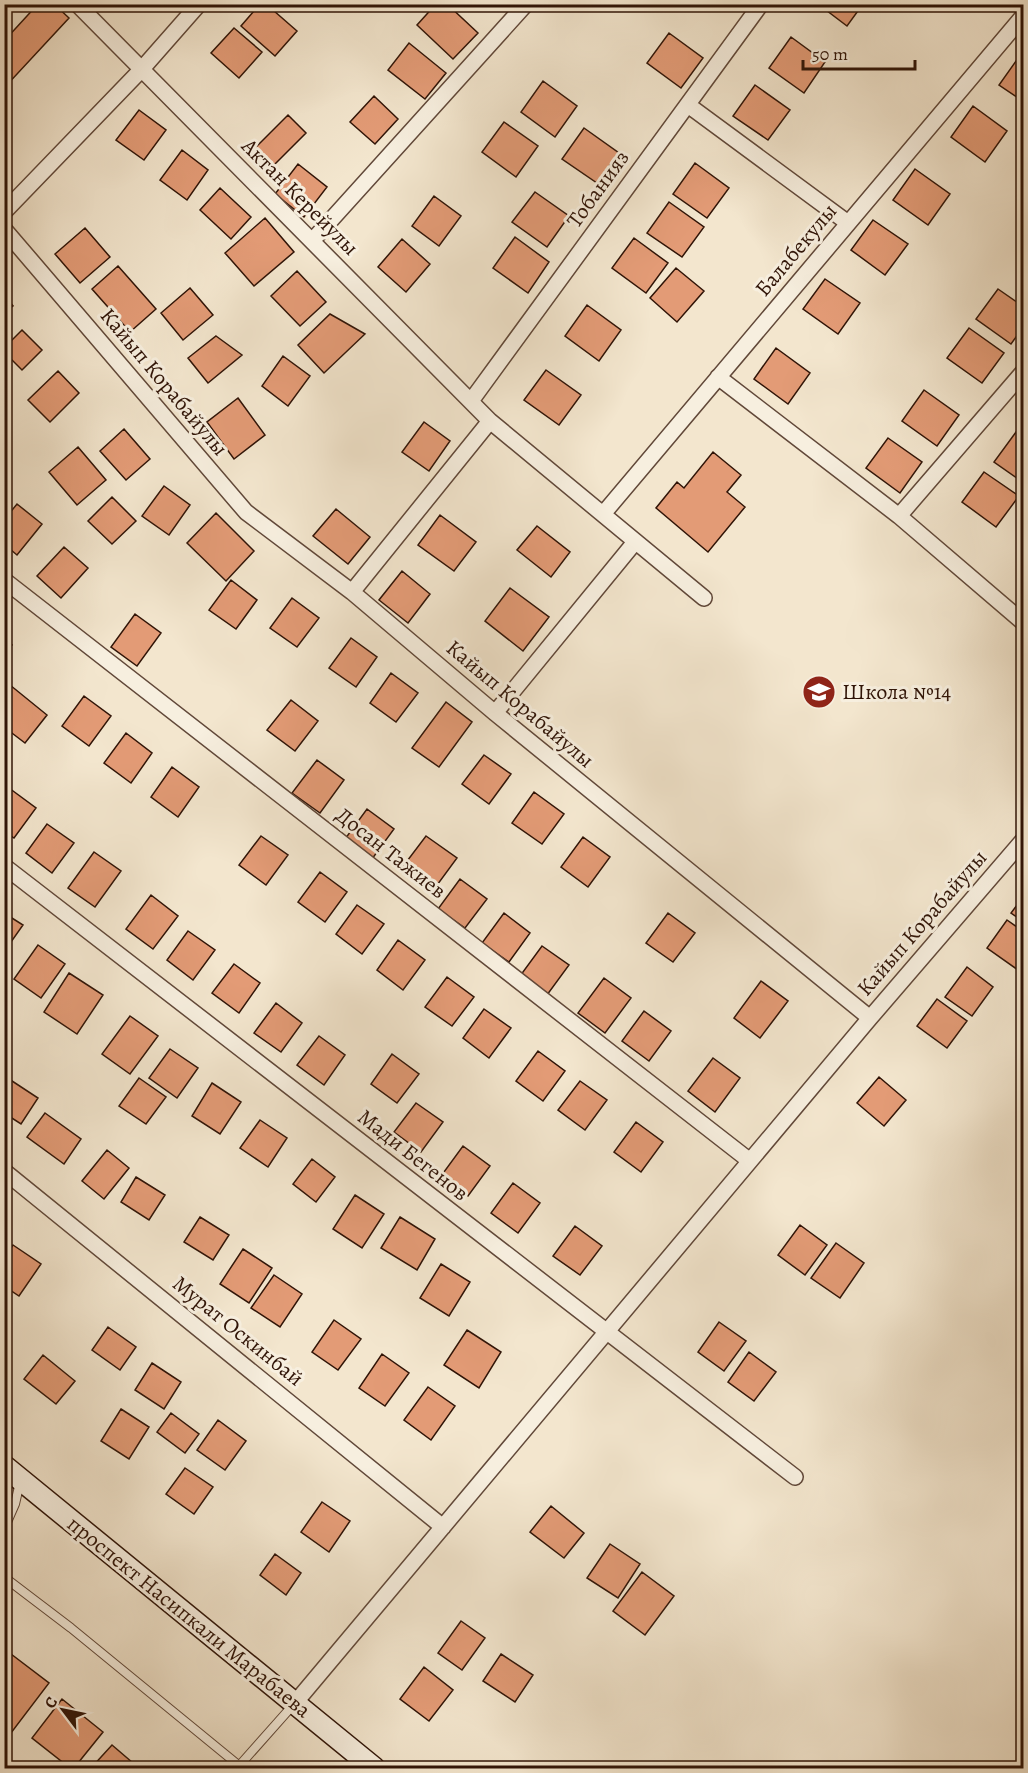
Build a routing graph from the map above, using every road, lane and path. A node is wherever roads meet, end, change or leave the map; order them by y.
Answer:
1 (78, 4) edge
2 (199, 4) edge
3 (526, 4) edge
4 (761, 4) edge
5 (1023, 15) edge
6 (141, 70) junction
7 (688, 105) junction
8 (4, 212) edge
9 (848, 223) junction
10 (4, 229) edge
11 (312, 241) junction
12 (1023, 371) edge
13 (718, 377) junction
14 (471, 401) junction
15 (490, 421) junction
16 (603, 514) junction
17 (899, 516) junction
18 (635, 542) junction
19 (4, 580) edge
20 (352, 592) junction
21 (704, 598) dead end
22 (1023, 623) edge
23 (495, 714) junction
24 (1023, 839) edge
25 (4, 866) edge
26 (870, 1018) junction
27 (750, 1161) junction
28 (4, 1171) edge
29 (606, 1333) junction
30 (13, 1473) edge
31 (795, 1477) dead end
32 (443, 1527) junction
33 (4, 1529) edge
34 (4, 1577) edge
35 (295, 1704) junction
36 (241, 1767) edge
37 (374, 1768) edge

1 - 6 street, Актан Керейулы
2 - 6 street
3 - 11 street
4 - 7 street, Тобанияз
5 - 9 street, Балабекулы
6 - 8 street
6 - 11 street, Актан Керейулы
7 - 9 street
7 - 14 street, Тобанияз
9 - 13 street, Балабекулы
10 - 20 street, Кайып Корабайулы
11 - 14 street, Актан Керейулы
12 - 17 street
13 - 16 street, Балабекулы
13 - 17 street
14 - 15 street, Актан Керейулы
15 - 16 street, Актан Керейулы
15 - 20 street
16 - 18 street, Актан Керейулы
17 - 22 street
18 - 21 street, Актан Керейулы
18 - 23 street
19 - 27 street, Досан Тажиев
20 - 23 street, Кайып Корабайулы
23 - 26 street, Кайып Корабайулы
24 - 26 street, Кайып Корабайулы
25 - 29 street, Мади Бегенов
26 - 27 street
27 - 29 street
28 - 32 street, Мурат Оскинбай
29 - 31 street, Мади Бегенов
29 - 32 street
30 - 33 lane
30 - 35 main road, проспект Насипкали Марабаева
32 - 35 street
34 - 36 lane
35 - 36 lane
35 - 37 main road, проспект Насипкали Марабаева

